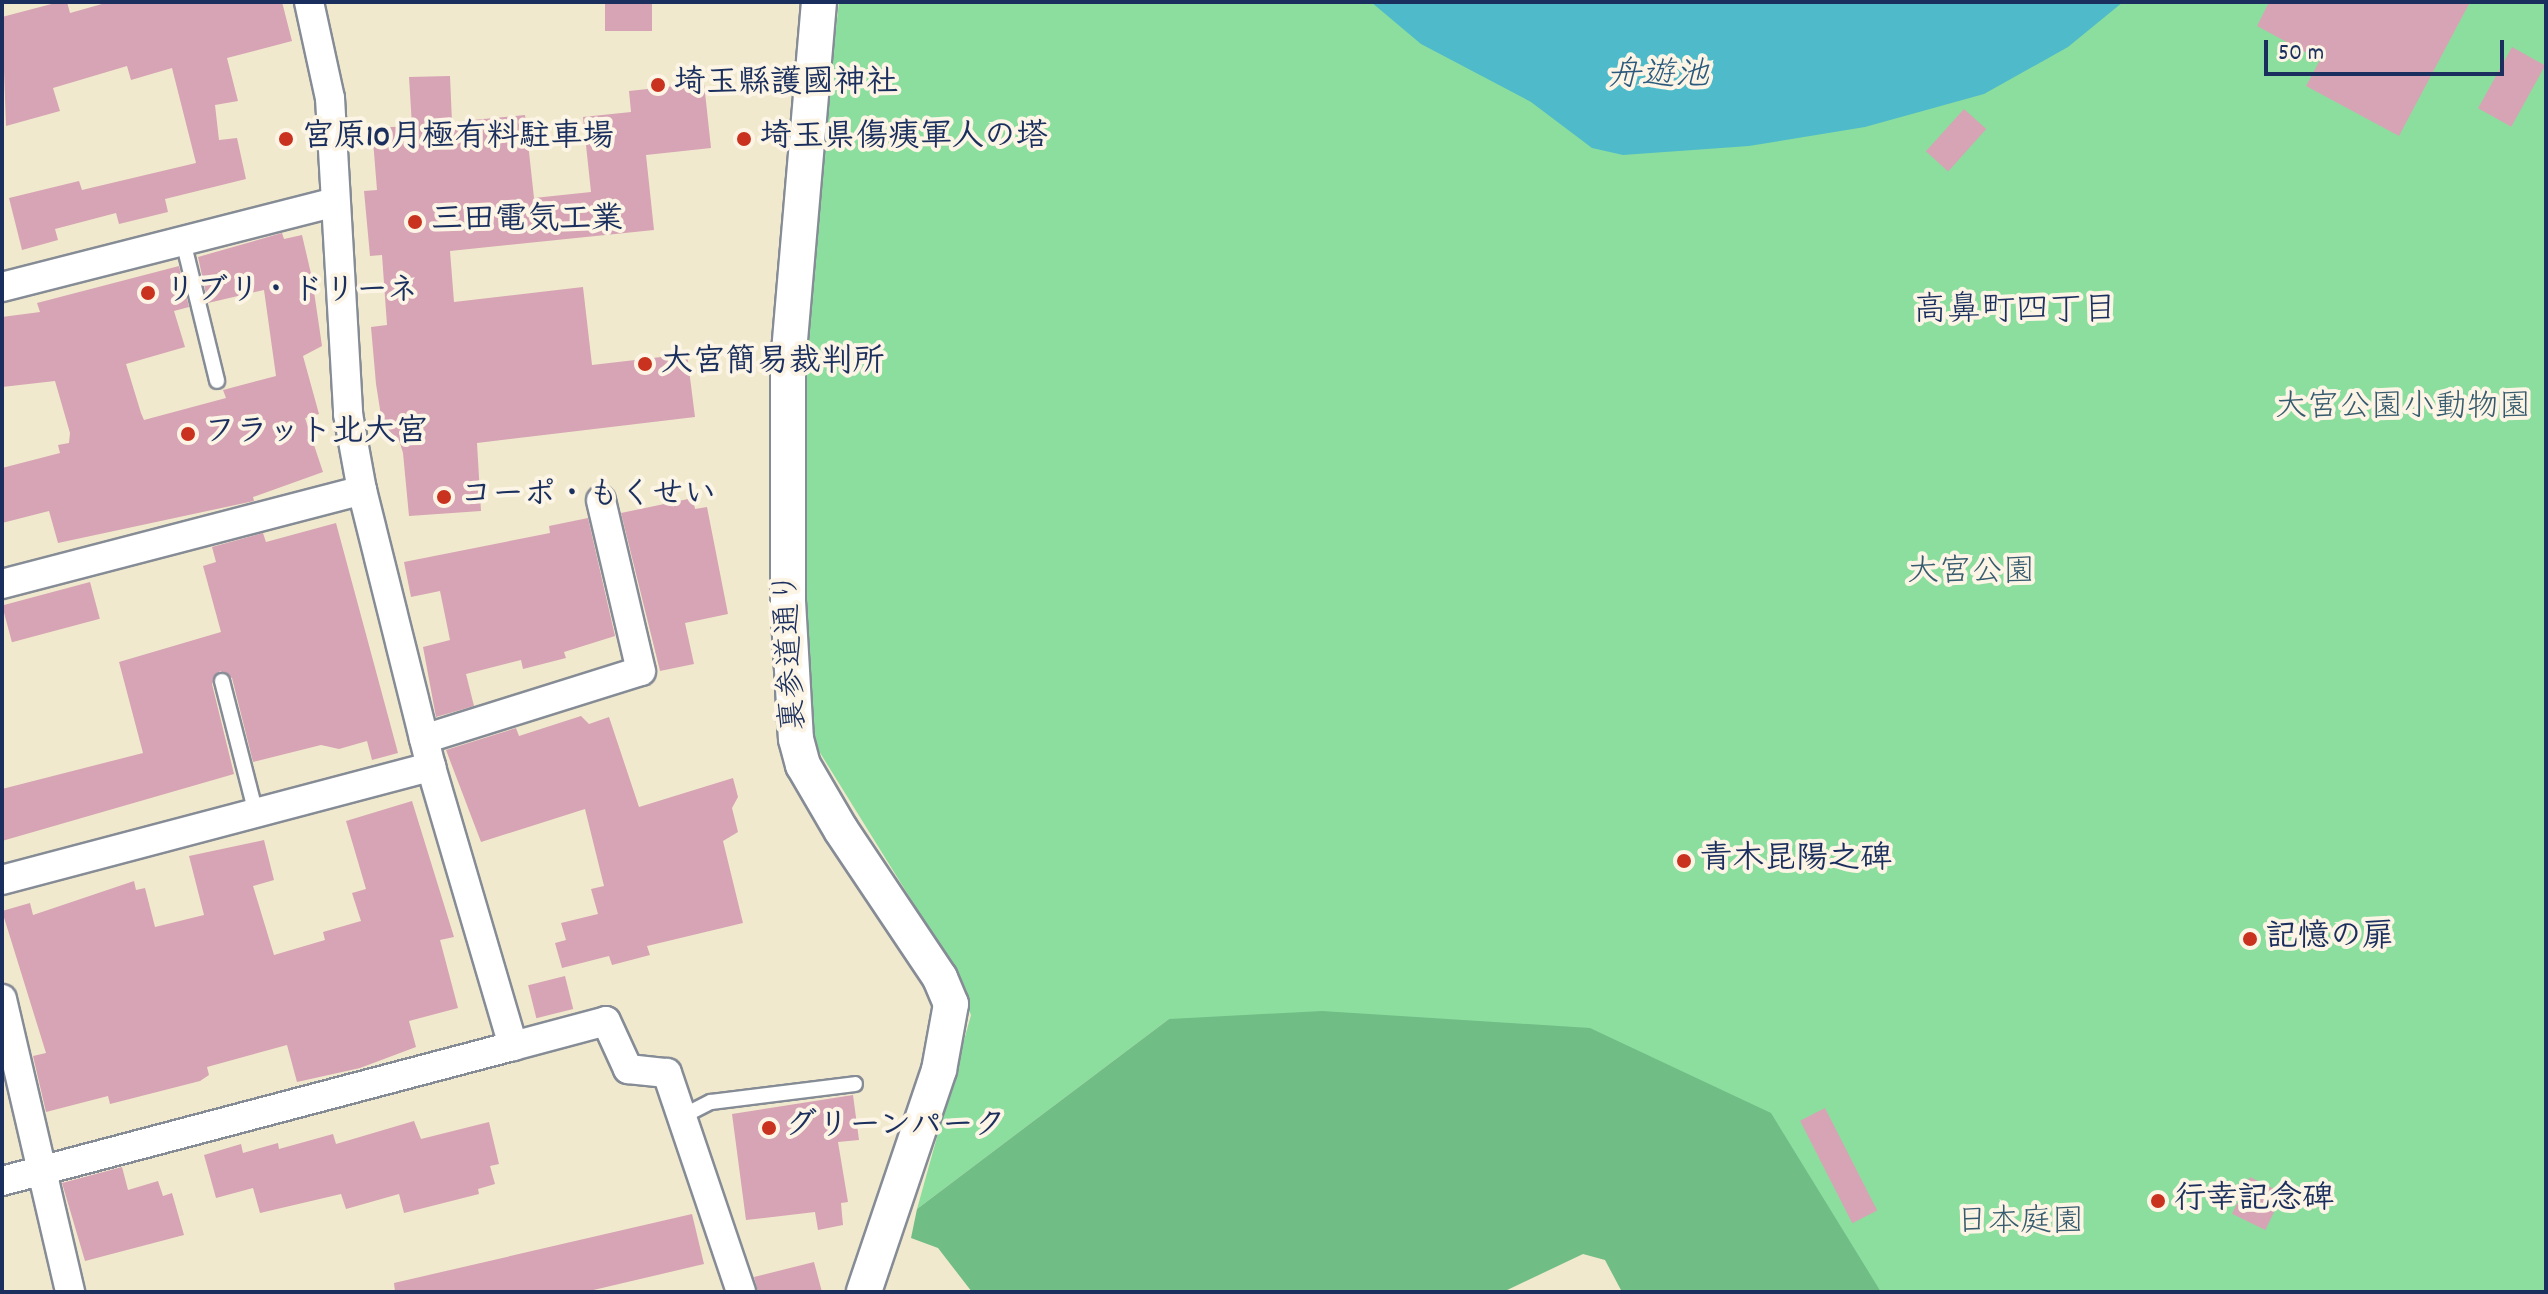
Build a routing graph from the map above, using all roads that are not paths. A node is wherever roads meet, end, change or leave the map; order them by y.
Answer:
1 (309, 2) edge
2 (819, 2) edge
3 (332, 203) junction
4 (183, 241) junction
5 (2, 287) edge
6 (217, 381) dead end
7 (362, 490) junction
8 (601, 501) dead end
9 (2, 584) edge
10 (222, 681) dead end
11 (424, 739) junction
12 (431, 767) junction
13 (256, 813) junction
14 (2, 880) edge
15 (2, 999) edge
16 (513, 1046) junction
17 (855, 1084) dead end
18 (685, 1115) junction
19 (41, 1170) junction
20 (2, 1181) edge
21 (734, 1290) edge
22 (70, 1292) edge
23 (864, 1292) edge

1 - 3 street
2 - 23 street, 裏参道通り
3 - 4 street
3 - 7 street
4 - 5 street
4 - 6 lane
7 - 9 street
7 - 11 street
8 - 11 street
10 - 13 lane
11 - 12 street
12 - 13 street
12 - 16 street
13 - 14 street
15 - 19 street
16 - 18 street
16 - 19 street
17 - 18 lane
18 - 21 street
19 - 20 street
19 - 22 street

